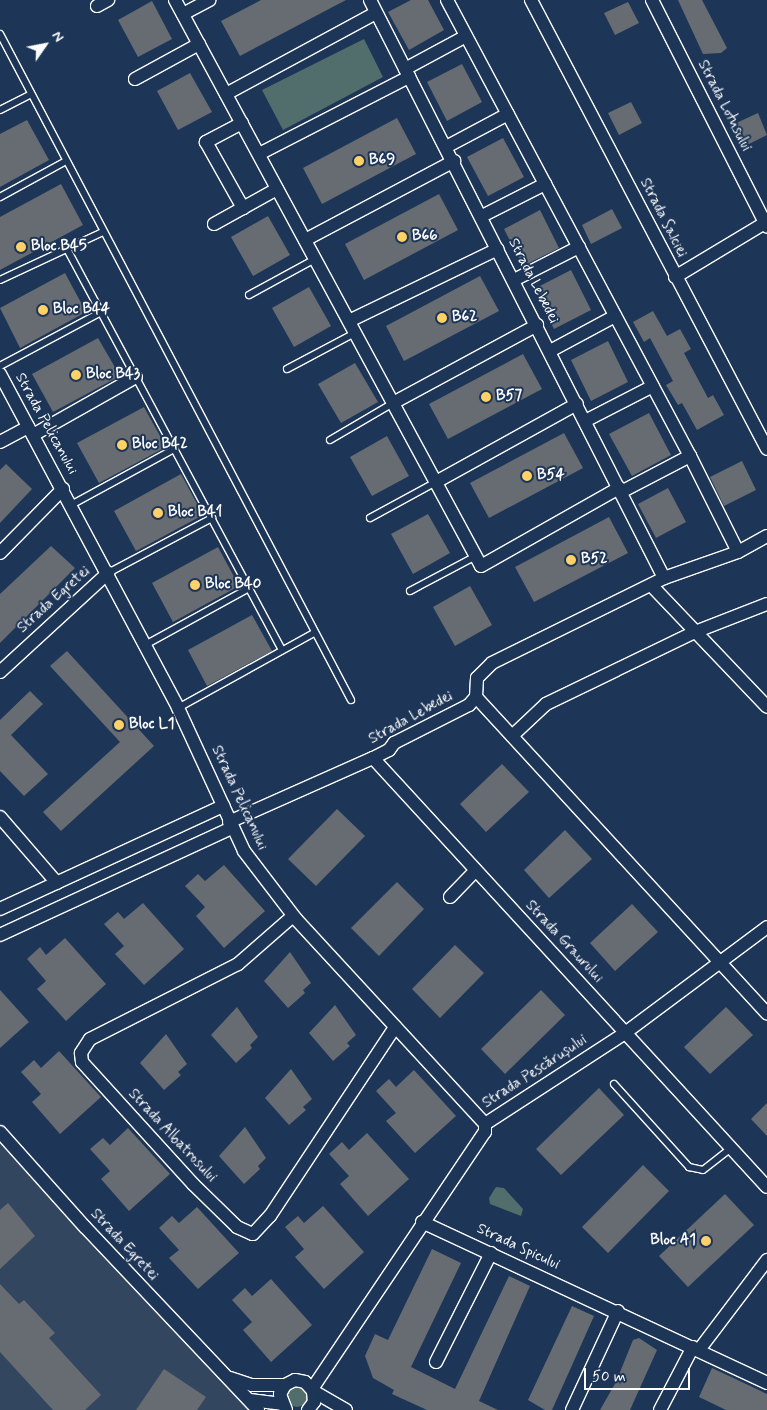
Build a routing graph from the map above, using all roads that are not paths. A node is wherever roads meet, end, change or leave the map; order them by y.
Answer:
1 (175, 0) edge
2 (209, 0) edge
3 (447, 0) edge
4 (531, 0) edge
5 (652, 0) edge
6 (375, 4) edge
7 (183, 14) junction
8 (0, 34) edge
9 (466, 36) junction
10 (199, 44) junction
11 (407, 73) junction
12 (135, 79) dead end
13 (31, 94) junction
14 (226, 94) junction
15 (0, 110) edge
16 (508, 114) junction
17 (242, 124) junction
18 (446, 147) junction
19 (259, 154) junction
20 (66, 161) junction
21 (454, 161) junction
22 (545, 184) junction
23 (277, 189) junction
24 (0, 197) edge
25 (243, 208) junction
26 (482, 216) junction
27 (214, 224) dead end
28 (766, 225) edge
29 (103, 232) junction
30 (305, 240) junction
31 (578, 247) junction
32 (67, 249) junction
33 (498, 249) junction
34 (315, 259) junction
35 (675, 277) junction
36 (0, 280) edge
37 (514, 280) junction
38 (250, 295) dead end
39 (101, 312) junction
40 (615, 316) junction
41 (349, 321) junction
42 (537, 325) junction
43 (355, 333) junction
44 (550, 351) junction
45 (0, 366) edge
46 (288, 369) dead end
47 (0, 374) edge
48 (136, 377) junction
49 (653, 386) junction
50 (393, 403) junction
51 (577, 404) junction
52 (585, 421) junction
53 (30, 431) junction
54 (330, 440) dead end
55 (0, 442) edge
56 (174, 449) junction
57 (767, 450) edge
58 (690, 456) junction
59 (436, 482) junction
60 (63, 489) junction
61 (620, 490) junction
62 (71, 505) junction
63 (212, 518) junction
64 (370, 518) dead end
65 (767, 536) edge
66 (738, 552) junction
67 (0, 553) edge
68 (476, 556) junction
69 (108, 573) junction
70 (664, 578) junction
71 (652, 585) junction
72 (249, 588) junction
73 (410, 591) dead end
74 (767, 604) edge
75 (695, 632) junction
76 (314, 633) junction
77 (145, 644) junction
78 (282, 650) junction
79 (0, 672) edge
80 (476, 697) junction
81 (351, 700) dead end
82 (767, 707) edge
83 (178, 708) junction
84 (512, 736) junction
85 (373, 758) junction
86 (223, 806) junction
87 (0, 817) edge
88 (230, 825) junction
89 (476, 870) junction
90 (57, 883) junction
91 (450, 897) dead end
92 (0, 910) edge
93 (293, 916) junction
94 (767, 927) edge
95 (0, 935) edge
96 (720, 964) junction
97 (767, 1014) edge
98 (395, 1027) junction
99 (625, 1033) junction
100 (614, 1084) dead end
101 (485, 1124) junction
102 (0, 1132) edge
103 (731, 1148) junction
104 (767, 1187) edge
105 (422, 1222) junction
106 (490, 1253) junction
107 (767, 1260) edge
108 (618, 1310) junction
109 (696, 1348) junction
110 (436, 1362) dead end
111 (318, 1376) junction
112 (228, 1378) junction
113 (300, 1380) junction
114 (767, 1383) edge
115 (285, 1385) junction
116 (313, 1390) junction
117 (254, 1405) edge
118 (340, 1407) edge
119 (283, 1408) edge
120 (310, 1410) edge
121 (572, 1410) edge
122 (660, 1410) edge

1 - 7 street
2 - 7 street
3 - 9 street
4 - 35 street, Strada Salciei
5 - 28 street, Strada Lotusului
6 - 11 street, Strada Lebedei
6 - 14 street
7 - 10 street
8 - 13 lane
9 - 11 street
9 - 16 street
10 - 12 street
10 - 14 street
11 - 18 street, Strada Lebedei
11 - 19 street
13 - 15 lane
13 - 20 lane
14 - 17 street
16 - 18 street
16 - 22 street
17 - 19 street
17 - 25 street
18 - 21 street, Strada Lebedei
19 - 23 street
20 - 24 lane
20 - 29 lane
21 - 26 street, Strada Lebedei
21 - 30 street
22 - 26 street
22 - 31 street
23 - 25 street
23 - 30 street
25 - 27 street
26 - 33 street, Strada Lebedei
28 - 35 street
29 - 32 lane
29 - 76 lane
30 - 34 street
31 - 37 street
31 - 40 street
32 - 36 lane
32 - 39 lane
33 - 37 street, Strada Lebedei
33 - 41 street
34 - 38 lane
34 - 41 street
35 - 57 street, Strada Salciei
37 - 42 street, Strada Lebedei
39 - 45 lane
39 - 48 lane
40 - 44 street
40 - 49 street
41 - 43 street
42 - 44 street, Strada Lebedei
42 - 50 street
43 - 46 lane
43 - 50 street
44 - 51 street, Strada Lebedei
47 - 53 street, Strada Pelicanului
48 - 53 street
48 - 56 lane
49 - 52 street
49 - 58 street
50 - 54 lane
50 - 59 street
51 - 52 street, Strada Lebedei
51 - 59 street
52 - 61 street, Strada Lebedei
53 - 55 street
53 - 60 street, Strada Pelicanului
56 - 62 lane
56 - 63 lane
58 - 61 street
58 - 66 street
59 - 64 lane
59 - 68 street
60 - 62 street, Strada Pelicanului
60 - 67 street, Strada Pelicanului
61 - 68 street
61 - 70 street, Strada Lebedei
62 - 69 street, Strada Pelicanului
63 - 69 lane
63 - 72 lane
65 - 66 street, Strada Lebedei
66 - 70 street, Strada Lebedei
68 - 73 lane
69 - 77 street, Strada Pelicanului
69 - 79 street, Strada Egretei
70 - 71 street, Strada Lebedei
71 - 75 street
71 - 80 street, Strada Lebedei
72 - 77 lane
72 - 78 lane
74 - 75 street
75 - 82 street
75 - 84 street
76 - 78 lane
76 - 81 lane
77 - 83 street, Strada Pelicanului
78 - 83 lane
80 - 84 street
80 - 85 street, Strada Lebedei
83 - 86 street, Strada Pelicanului
84 - 96 street
85 - 88 street, Strada Lebedei
85 - 89 street, Strada Graurului
86 - 88 street, Strada Pelicanului
86 - 90 street
87 - 90 street
88 - 93 street, Strada Pelicanului
88 - 95 street, Strada Lebedei
89 - 91 street
89 - 99 street, Strada Graurului
90 - 92 street
93 - 98 street, Strada Pelicanului
93 - 98 street, Strada Albatrosului
94 - 96 street, Strada Pescărușului
96 - 97 street
96 - 99 street, Strada Pescărușului
98 - 101 street, Strada Pelicanului
99 - 101 street, Strada Pescărușului
99 - 103 street, Strada Graurului
100 - 103 lane
101 - 105 street, Strada Pescărușului
102 - 112 street, Strada Egretei
103 - 104 street, Strada Graurului
105 - 106 street, Strada Spicului
105 - 111 street
106 - 108 street, Strada Spicului
106 - 110 street
107 - 109 street
108 - 109 street, Strada Spicului
108 - 121 street
109 - 114 street, Strada Spicului
109 - 122 street
111 - 113 street
111 - 116 street
112 - 115 street
112 - 117 street, Strada Egretei
113 - 115 street
113 - 116 street
115 - 119 street
116 - 118 street
116 - 120 street
117 - 119 street, Strada Egretei
118 - 120 street

